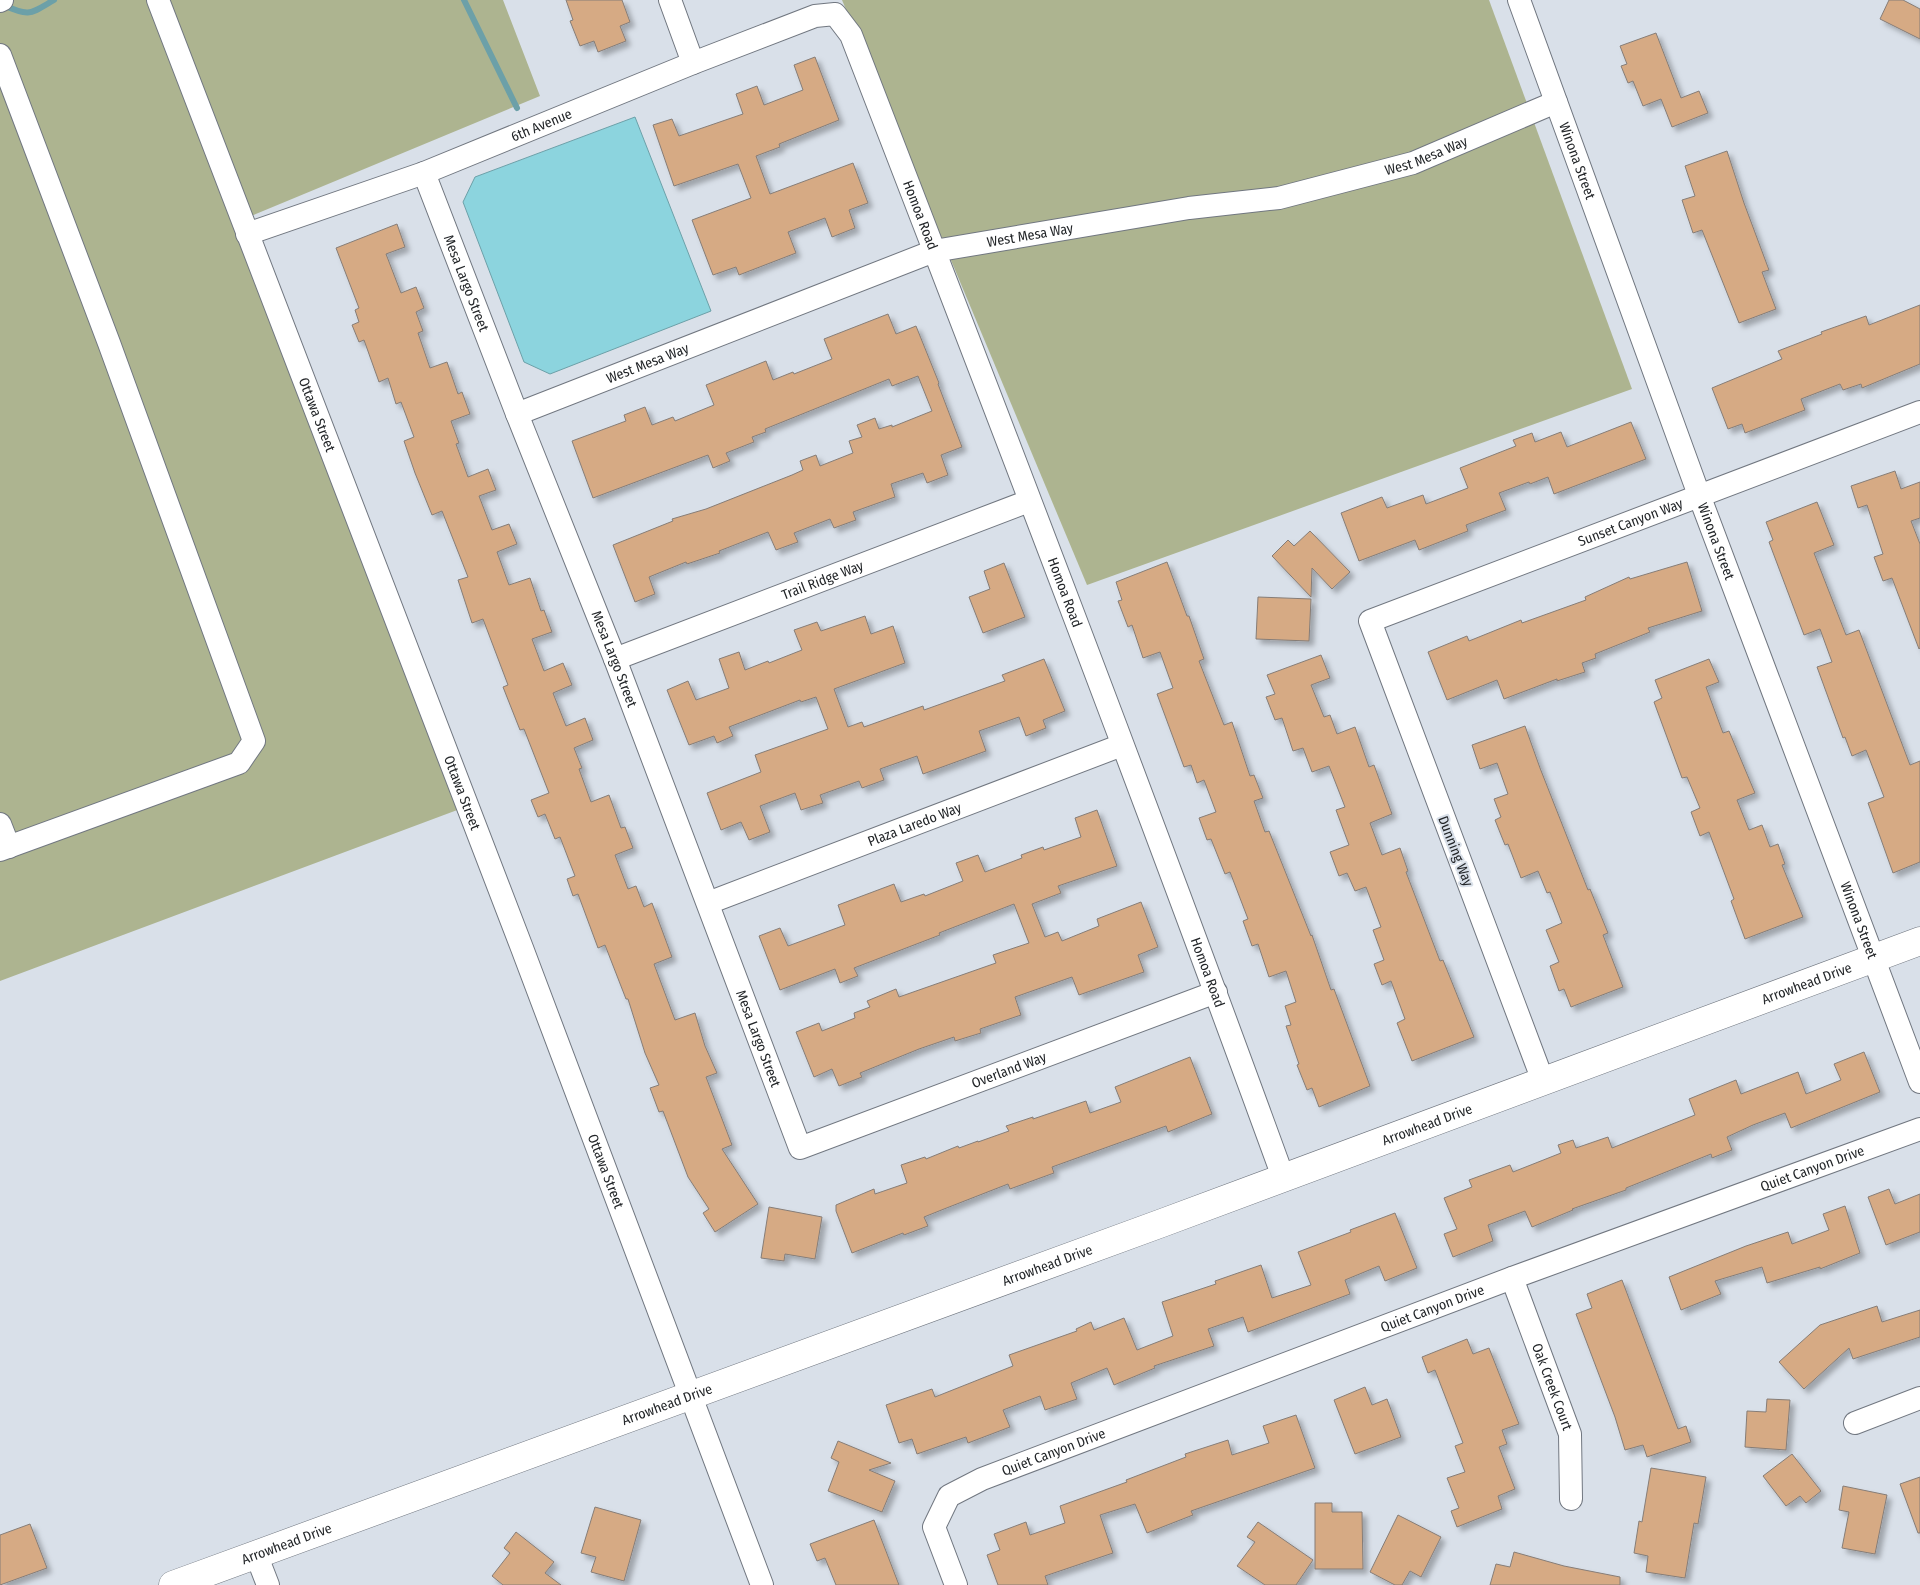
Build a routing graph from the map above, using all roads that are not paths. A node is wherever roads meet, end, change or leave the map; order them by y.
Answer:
1 (158, 0) edge
2 (670, 0) edge
3 (1519, 0) edge
4 (835, 14) joint
5 (0, 55) edge
6 (693, 63) junction
7 (1556, 102) junction
8 (424, 173) junction
9 (247, 234) junction
10 (934, 251) junction
11 (1920, 412) edge
12 (517, 414) junction
13 (1699, 495) junction
14 (1030, 501) junction
15 (1370, 621) joint
16 (615, 659) junction
17 (1122, 745) junction
18 (0, 824) edge
19 (4, 848) edge
20 (708, 903) junction
21 (1920, 941) edge
22 (1873, 958) junction
23 (1216, 992) junction
24 (1542, 1081) junction
25 (1920, 1082) edge
26 (1920, 1129) edge
27 (800, 1148) joint
28 (1283, 1177) junction
29 (1512, 1278) junction
30 (692, 1395) junction
31 (1920, 1398) edge
32 (1855, 1423) dead end
33 (1571, 1499) dead end
34 (256, 1554) junction
35 (173, 1585) edge
36 (268, 1585) edge
37 (762, 1585) edge
38 (956, 1585) edge

1 - 9 street, Ottawa Street
2 - 6 street
3 - 7 street, Winona Street
4 - 6 street, 6th Avenue
4 - 10 street, Homoa Road
5 - 19 street
6 - 8 street, 6th Avenue
7 - 10 street, West Mesa Way
7 - 13 street, Winona Street
8 - 9 street, 6th Avenue
8 - 12 street, Mesa Largo Street
9 - 30 street, Ottawa Street
10 - 12 street, West Mesa Way
10 - 14 street, Homoa Road
11 - 13 street, Sunset Canyon Way
12 - 16 street, Mesa Largo Street
13 - 15 street, Sunset Canyon Way
13 - 22 street, Winona Street
14 - 16 street, Trail Ridge Way
14 - 17 street, Homoa Road
15 - 24 street, Dunning Way
16 - 20 street, Mesa Largo Street
17 - 20 street, Plaza Laredo Way
17 - 23 street, Homoa Road
18 - 19 street
20 - 27 street, Mesa Largo Street
21 - 22 main road, Arrowhead Drive
22 - 24 main road, Arrowhead Drive
22 - 25 street, Winona Street
23 - 27 street, Overland Way
23 - 28 street, Homoa Road
24 - 28 main road, Arrowhead Drive
26 - 29 street, Quiet Canyon Drive
28 - 30 main road, Arrowhead Drive
29 - 33 street, Oak Creek Court
29 - 38 street, Quiet Canyon Drive
30 - 34 main road, Arrowhead Drive
30 - 37 street, Ottawa Street
31 - 32 street
34 - 35 main road, Arrowhead Drive
34 - 36 street

